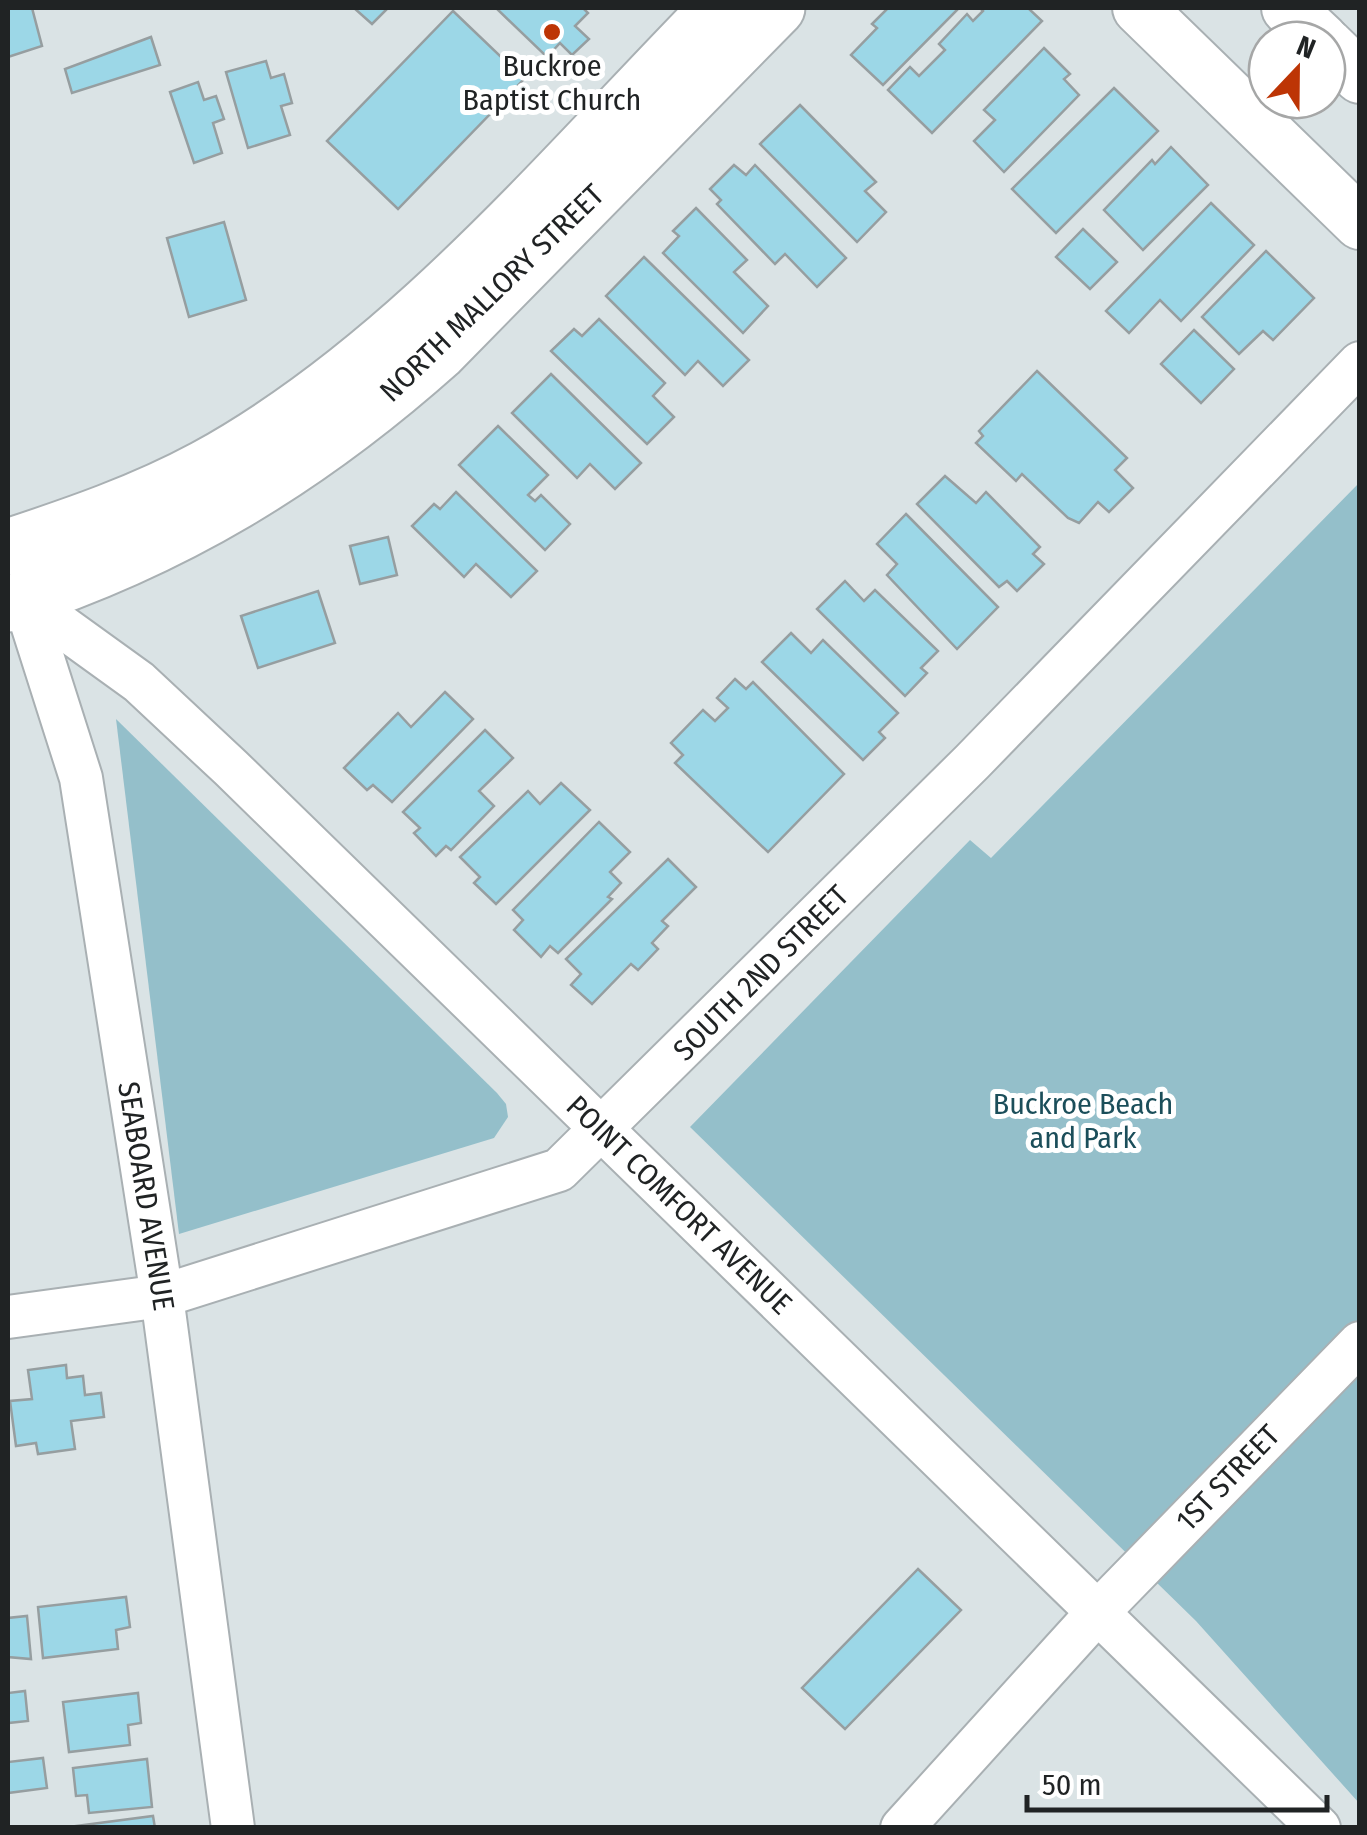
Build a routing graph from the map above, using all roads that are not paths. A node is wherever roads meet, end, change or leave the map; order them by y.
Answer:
1 (718, 8) edge
2 (777, 8) edge
3 (1139, 8) edge
4 (1360, 223) edge
5 (1360, 363) edge
6 (8, 547) edge
7 (13, 594) edge
8 (603, 1130) junction
9 (162, 1296) junction
10 (8, 1317) edge
11 (1360, 1343) edge
12 (1097, 1613) junction
13 (233, 1828) edge
14 (902, 1828) edge
15 (1319, 1828) edge

1 - 6 main road, NORTH MALLORY STREET
2 - 7 main road, NORTH MALLORY STREET
3 - 4 street
5 - 8 street, SOUTH 2ND STREET
7 - 8 street, POINT COMFORT AVENUE
7 - 9 street, SEABOARD AVENUE
8 - 9 street, SOUTH 2ND STREET
8 - 12 street, POINT COMFORT AVENUE
9 - 10 street, SOUTH 2ND STREET
9 - 13 street, SEABOARD AVENUE
11 - 12 street, 1ST STREET
12 - 14 street, 1ST STREET
12 - 15 street, POINT COMFORT AVENUE

